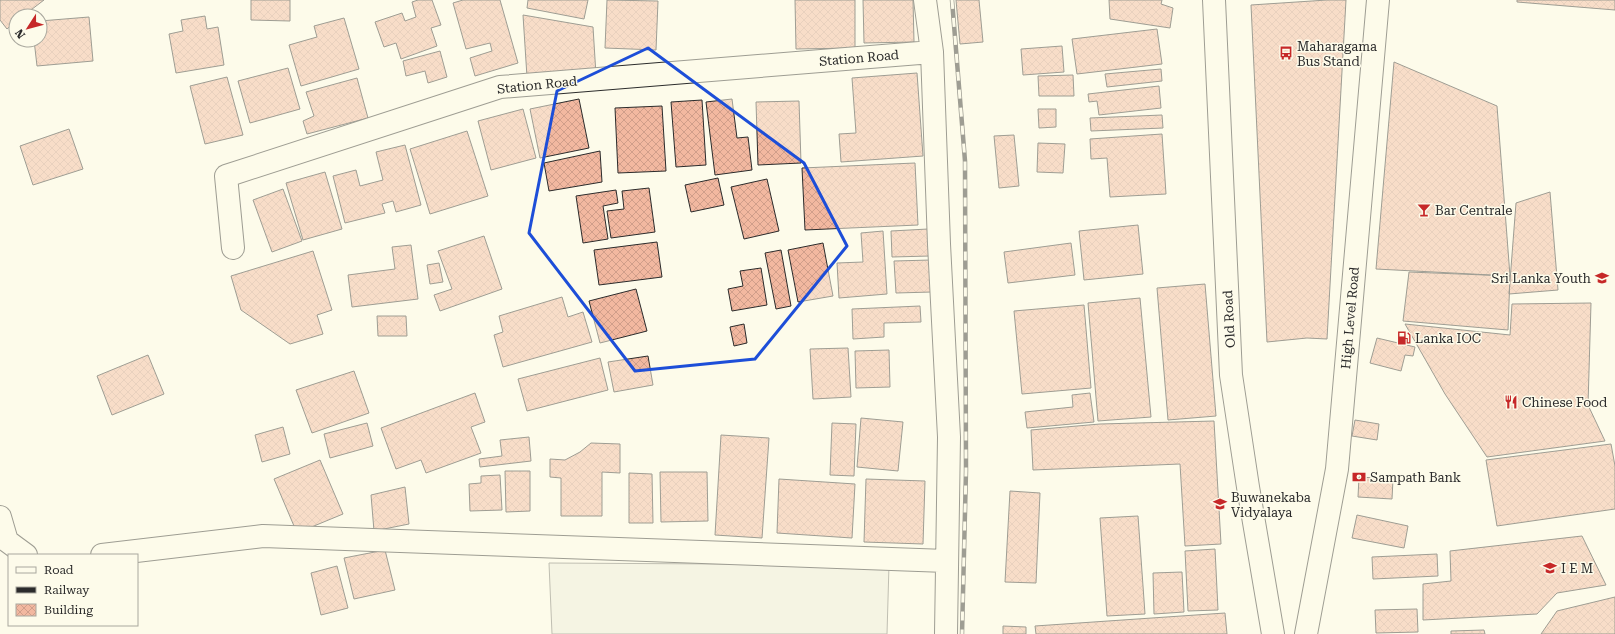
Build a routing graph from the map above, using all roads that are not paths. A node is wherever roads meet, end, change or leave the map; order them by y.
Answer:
1 (925, 0) edge
2 (1214, 0) edge
3 (1378, 0) edge
4 (932, 52) junction
5 (234, 248) dead end
6 (0, 517) edge
7 (25, 554) edge
8 (110, 554) edge
9 (946, 561) junction
10 (946, 634) edge
11 (1273, 634) edge
12 (1306, 634) edge

1 - 4 main road
2 - 11 main road, Old Road
3 - 12 main road, High Level Road
4 - 5 main road, Station Road
4 - 9 main road
6 - 7 main road
8 - 9 main road
9 - 10 main road

